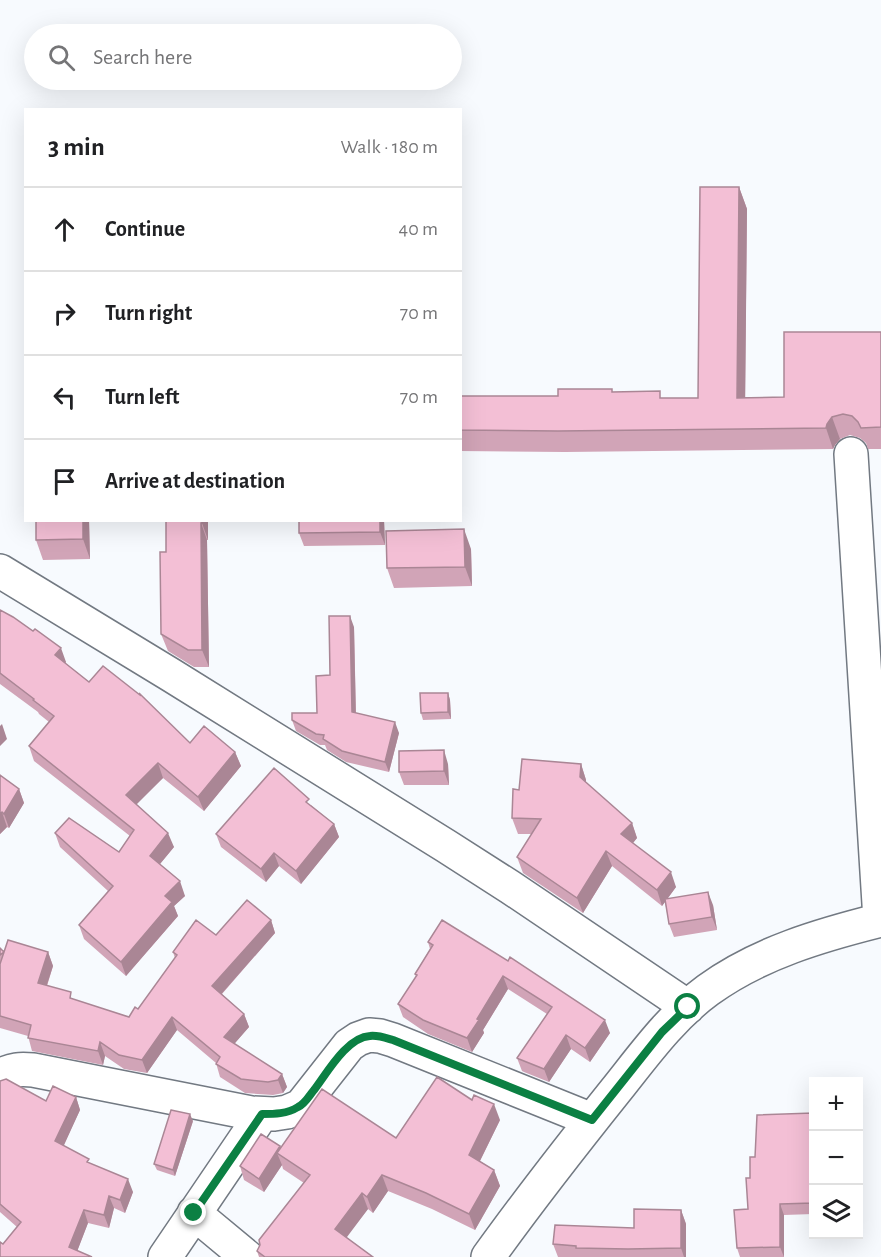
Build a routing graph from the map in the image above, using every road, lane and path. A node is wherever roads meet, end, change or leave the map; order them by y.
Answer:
1 (851, 454) dead end
2 (0, 571) edge
3 (880, 920) edge
4 (688, 1007) junction
5 (3, 1067) edge
6 (262, 1114) junction
7 (592, 1120) junction
8 (194, 1213) junction
9 (165, 1257) edge
10 (247, 1257) edge
11 (488, 1257) edge

1 - 3 street
2 - 4 street
3 - 4 street
4 - 7 street
5 - 6 street
6 - 7 street
6 - 8 street
7 - 11 street
8 - 9 street
8 - 10 street

